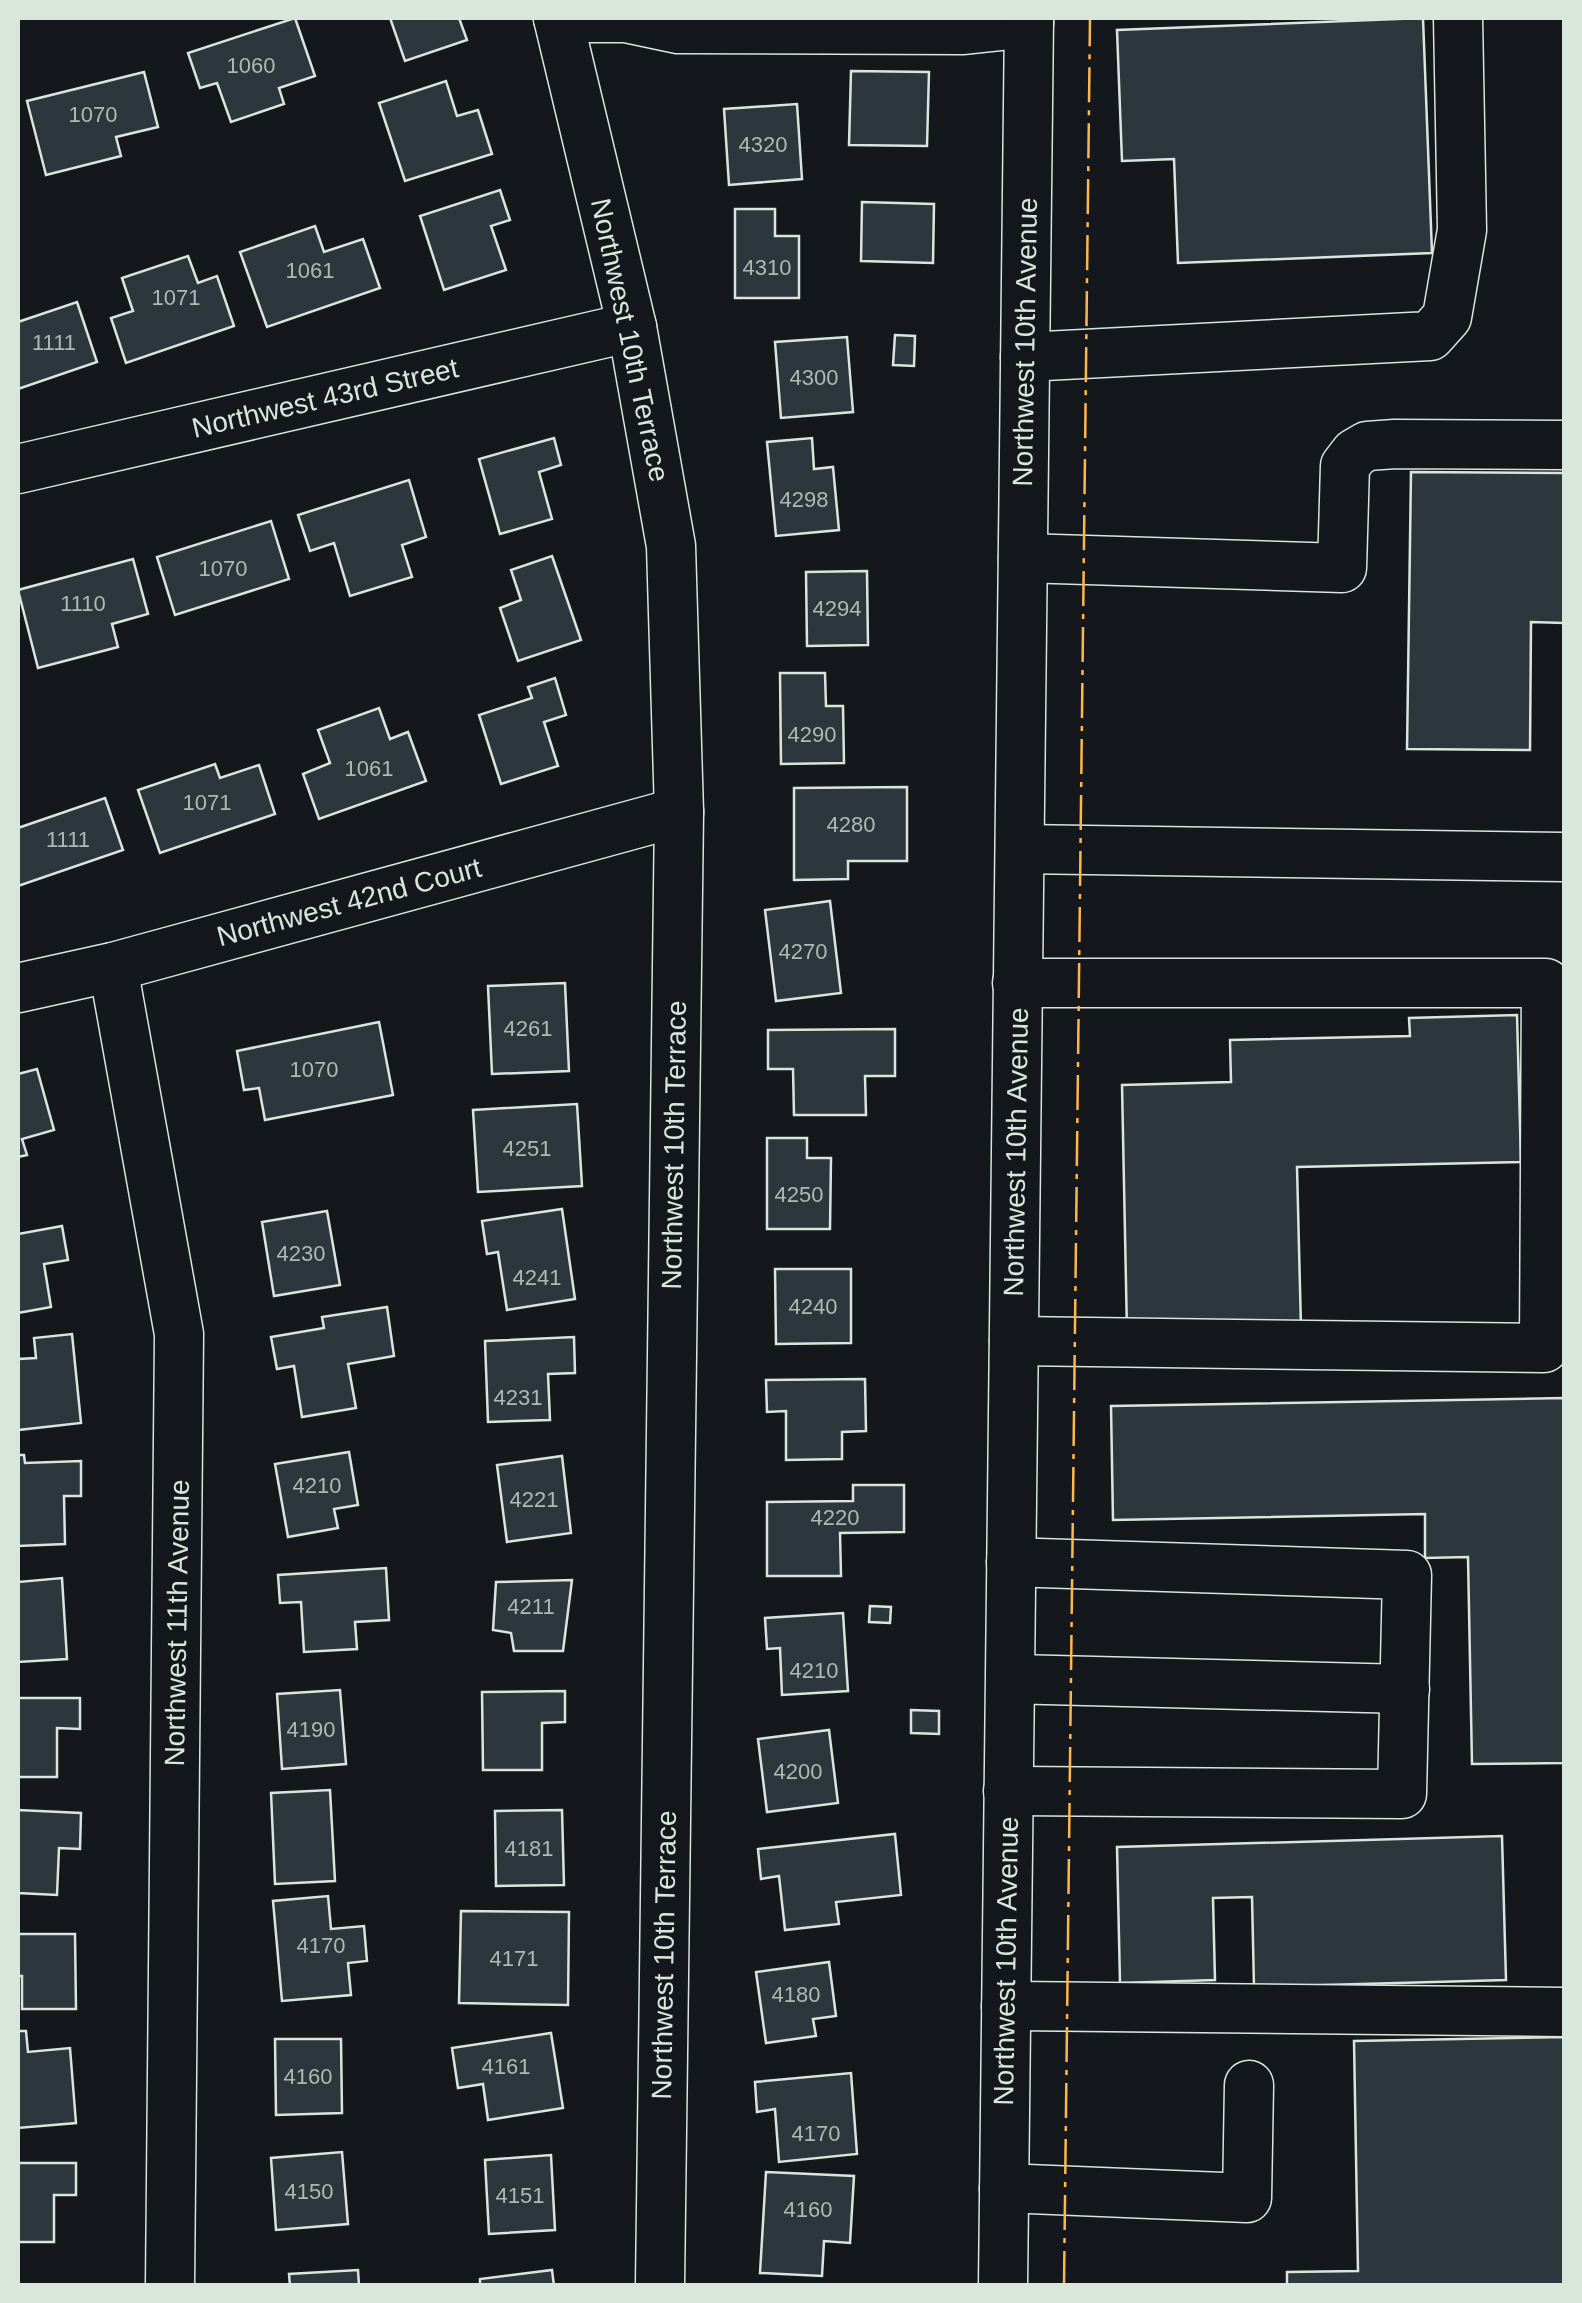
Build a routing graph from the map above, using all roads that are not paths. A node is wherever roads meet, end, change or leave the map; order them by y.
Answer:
1 (558, 18) edge
2 (1458, 18) edge
3 (1029, 20) edge
4 (632, 328) junction
5 (1025, 357) junction
6 (1564, 446) edge
7 (18, 469) edge
8 (1023, 558) junction
9 (679, 812) junction
10 (1020, 849) junction
11 (1564, 857) edge
12 (113, 967) junction
13 (1018, 983) junction
14 (1555, 983) edge
15 (18, 988) edge
16 (1014, 1340) junction
17 (1554, 1348) edge
18 (1011, 1562) junction
19 (1011, 1679) junction
20 (1404, 1689) junction
21 (1008, 1790) junction
22 (1006, 2006) junction
23 (1564, 2012) edge
24 (1249, 2086) dead end
25 (1004, 2188) junction
26 (170, 2286) edge
27 (660, 2286) edge
28 (1002, 2286) edge

1 - 3 street
1 - 4 street, Northwest 10th Terrace
2 - 5 street
3 - 5 street, Northwest 10th Avenue
4 - 7 street, Northwest 43rd Street
4 - 9 street, Northwest 10th Terrace
5 - 8 street, Northwest 10th Avenue
6 - 8 street
8 - 10 street, Northwest 10th Avenue
9 - 12 street, Northwest 42nd Court
9 - 27 street, Northwest 10th Terrace
10 - 11 street
10 - 13 street, Northwest 10th Avenue
12 - 15 street, Northwest 42nd Court
12 - 26 street, Northwest 11th Avenue
13 - 14 street
13 - 16 street, Northwest 10th Avenue
14 - 17 street
16 - 17 street
16 - 18 street, Northwest 10th Avenue
18 - 19 street, Northwest 10th Avenue
18 - 20 street
19 - 20 street
19 - 21 street, Northwest 10th Avenue
20 - 21 street
21 - 22 street, Northwest 10th Avenue
22 - 23 street
22 - 25 street, Northwest 10th Avenue
24 - 25 street
25 - 28 street, Northwest 10th Avenue

